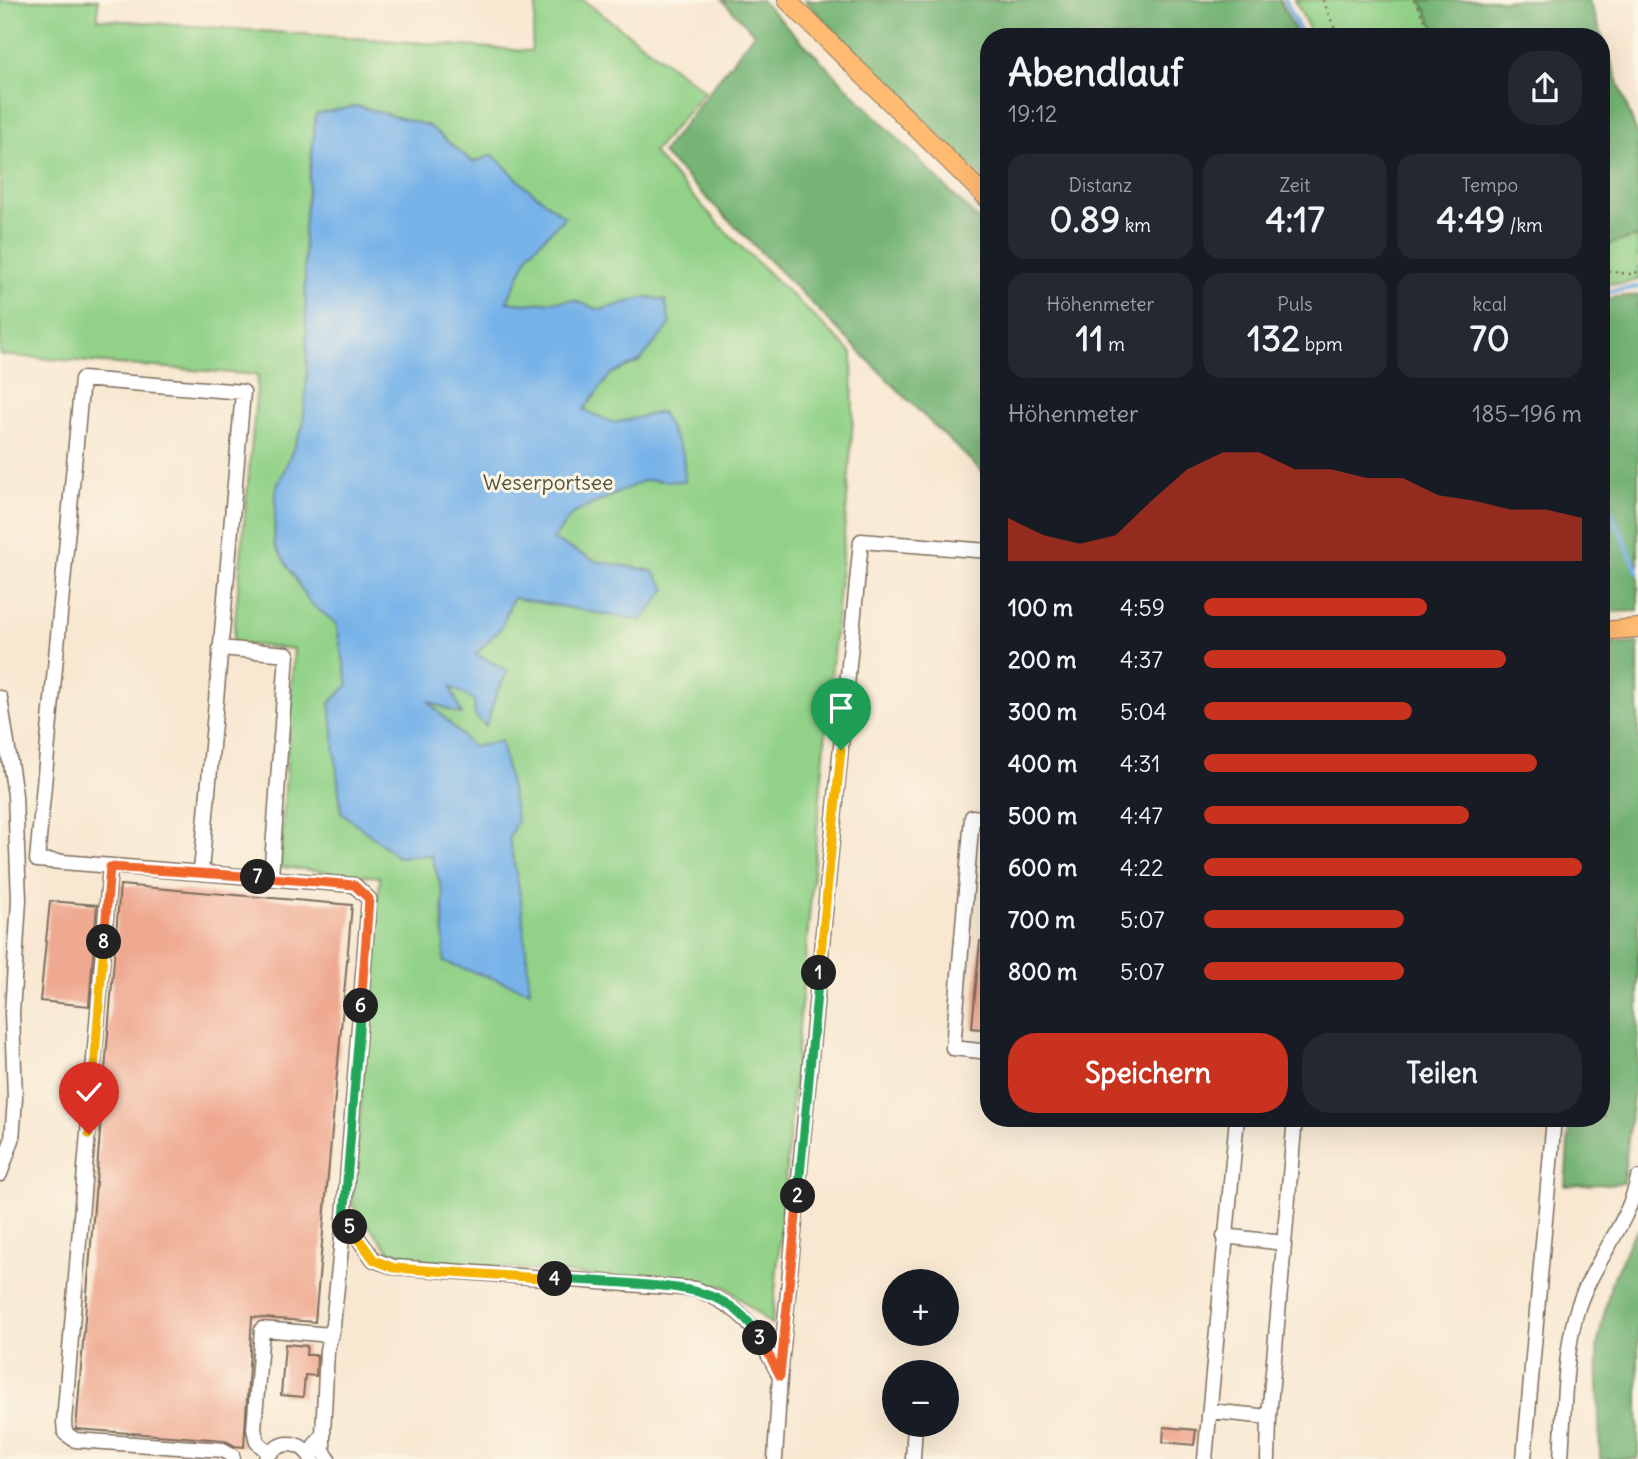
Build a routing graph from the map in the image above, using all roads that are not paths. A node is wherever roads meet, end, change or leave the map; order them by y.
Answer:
1 (787, 0) edge
2 (980, 192) edge
3 (980, 550) edge
4 (1638, 628) edge
5 (1610, 630) edge
6 (220, 648) junction
7 (0, 698) edge
8 (980, 818) edge
9 (110, 867) junction
10 (201, 873) junction
11 (271, 878) junction
12 (980, 1051) edge
13 (1236, 1127) edge
14 (1294, 1127) edge
15 (1553, 1127) edge
16 (0, 1174) edge
17 (1638, 1178) edge
18 (344, 1219) junction
19 (1224, 1236) junction
20 (1284, 1243) junction
21 (331, 1335) junction
22 (780, 1376) junction
23 (1210, 1411) junction
24 (1269, 1417) junction
25 (323, 1434) junction
26 (914, 1437) edge
27 (267, 1456) edge
28 (311, 1456) edge
29 (233, 1459) edge
30 (328, 1459) edge
31 (775, 1459) edge
32 (913, 1459) edge
33 (1205, 1459) edge
34 (1268, 1459) edge
35 (1524, 1459) edge
36 (1561, 1459) edge

1 - 2 main road
3 - 22 street
4 - 5 main road
6 - 9 street
6 - 10 street
6 - 11 street
7 - 16 street
8 - 12 street
9 - 10 street
9 - 29 street
10 - 11 street
11 - 18 street
13 - 19 street
14 - 20 street
15 - 35 street
17 - 36 street
18 - 21 street
18 - 22 street
19 - 20 street
19 - 23 street
20 - 24 street
21 - 25 street
21 - 27 street
22 - 31 street
23 - 24 street
23 - 33 street
24 - 34 street
25 - 28 street
25 - 30 street
26 - 32 street
27 - 28 street

